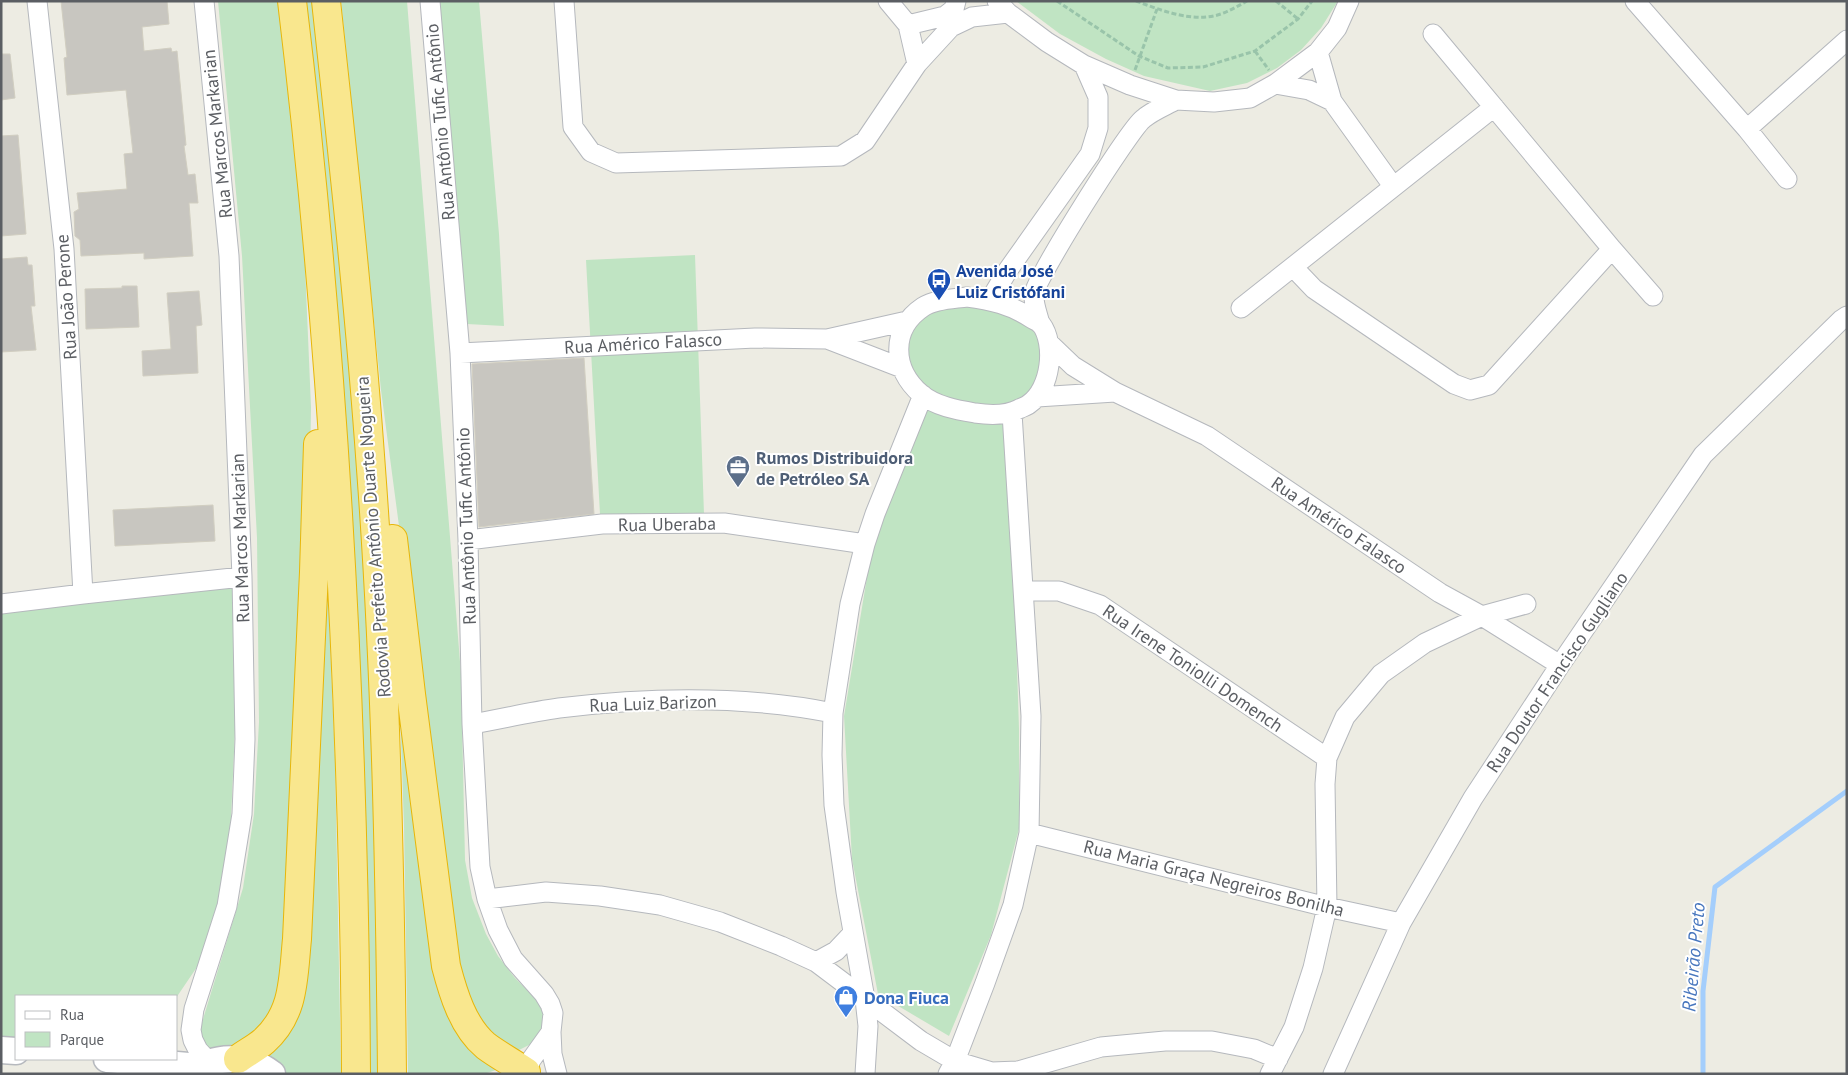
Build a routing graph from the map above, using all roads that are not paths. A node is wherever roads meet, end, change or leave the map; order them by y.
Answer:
1 (37, 1) edge
2 (204, 1) edge
3 (292, 1) edge
4 (326, 1) edge
5 (430, 1) edge
6 (564, 1) edge
7 (888, 1) edge
8 (1348, 1) edge
9 (1635, 1) edge
10 (1003, 7) edge
11 (951, 15) edge
12 (908, 25) junction
13 (1433, 34) dead end
14 (1847, 40) edge
15 (1318, 52) junction
16 (917, 64) junction
17 (1084, 65) junction
18 (1275, 84) junction
19 (1176, 100) junction
20 (1332, 101) junction
21 (1494, 107) junction
22 (1747, 129) junction
23 (1082, 164) junction
24 (1101, 178) junction
25 (1787, 179) dead end
26 (1393, 186) junction
27 (1612, 249) junction
28 (1293, 267) junction
29 (1653, 296) dead end
30 (322, 300) junction
31 (990, 300) junction
32 (356, 302) junction
33 (1241, 308) dead end
34 (1847, 316) edge
35 (907, 321) junction
36 (1040, 324) junction
37 (827, 339) junction
38 (1049, 343) junction
39 (460, 352) junction
40 (902, 368) junction
41 (1115, 392) junction
42 (923, 395) junction
43 (1037, 397) junction
44 (1012, 413) junction
45 (468, 540) junction
46 (865, 544) junction
47 (242, 577) junction
48 (1024, 591) junction
49 (83, 594) junction
50 (1, 604) edge
51 (1526, 604) dead end
52 (1482, 616) junction
53 (1560, 665) junction
54 (833, 714) junction
55 (472, 724) junction
56 (1327, 758) junction
57 (1029, 833) junction
58 (487, 899) junction
59 (1327, 907) junction
60 (1401, 922) junction
61 (853, 933) junction
62 (816, 962) junction
63 (865, 999) junction
64 (551, 1032) junction
65 (1, 1050) edge
66 (15, 1051) edge
67 (238, 1059) junction
68 (117, 1060) edge
69 (1274, 1066) edge
70 (951, 1067) edge
71 (201, 1068) edge
72 (522, 1073) edge
73 (272, 1074) edge
74 (356, 1074) edge
75 (392, 1074) edge
76 (558, 1074) edge
77 (864, 1074) edge
78 (1333, 1074) edge

1 - 49 street, Rua João Perone
2 - 47 street, Rua Marcos Markarian
3 - 30 highway, Rodovia Prefeito Antônio Duarte Nogueira
4 - 32 highway, Rodovia Prefeito Antônio Duarte Nogueira
5 - 39 street, Rua Antônio Tufic Antônio
6 - 16 street
7 - 12 street
8 - 15 street
9 - 22 street
10 - 11 street
10 - 17 street
11 - 12 street
11 - 16 street
12 - 16 street
13 - 21 street
14 - 22 street
15 - 18 street
15 - 20 street
17 - 19 street
17 - 23 street
18 - 19 street
18 - 20 street
19 - 24 street
20 - 26 street
21 - 26 street
21 - 27 street
22 - 25 street
23 - 24 street
23 - 31 street
24 - 36 street
26 - 28 street
27 - 28 street
27 - 29 street
28 - 33 street
30 - 67 highway
30 - 74 highway, Rodovia Prefeito Antônio Duarte Nogueira
31 - 35 street
31 - 36 street
32 - 72 highway
32 - 75 highway, Rodovia Prefeito Antônio Duarte Nogueira
34 - 53 street, Rua Doutor Francisco Gugliano
35 - 37 street, Rua Américo Falasco
35 - 40 street
36 - 38 street
37 - 39 street, Rua Américo Falasco
37 - 40 street, Rua Américo Falasco
38 - 41 street, Rua Américo Falasco
38 - 43 street
39 - 45 street, Rua Antônio Tufic Antônio
40 - 42 street
41 - 43 street, Rua Américo Falasco
41 - 52 street, Rua Américo Falasco
42 - 44 street
42 - 46 street
43 - 44 street
44 - 48 street
45 - 46 street, Rua Uberaba
45 - 55 street, Rua Antônio Tufic Antônio
46 - 54 street
47 - 49 street
47 - 71 street, Rua Marcos Markarian
48 - 56 street, Rua Irene Toniolli Domench
48 - 57 street
49 - 50 street
51 - 52 street
52 - 53 street, Rua Américo Falasco
52 - 56 street
53 - 60 street, Rua Doutor Francisco Gugliano
54 - 55 street, Rua Luiz Barizon
54 - 61 street
55 - 58 street, Rua Antônio Tufic Antônio
56 - 59 street
57 - 59 street, Rua Maria Graça Negreiros Bonilha
57 - 70 street
58 - 62 street
58 - 64 street, Rua Antônio Tufic Antônio
59 - 60 street, Rua Maria Graça Negreiros Bonilha
59 - 69 street
60 - 78 street, Rua Doutor Francisco Gugliano
61 - 62 street
61 - 63 street
62 - 63 street
63 - 70 street
63 - 77 street
64 - 72 street
64 - 76 street, Rua Antônio Tufic Antônio
65 - 66 main road
67 - 71 main road
67 - 73 main road
68 - 71 main road
69 - 70 street

